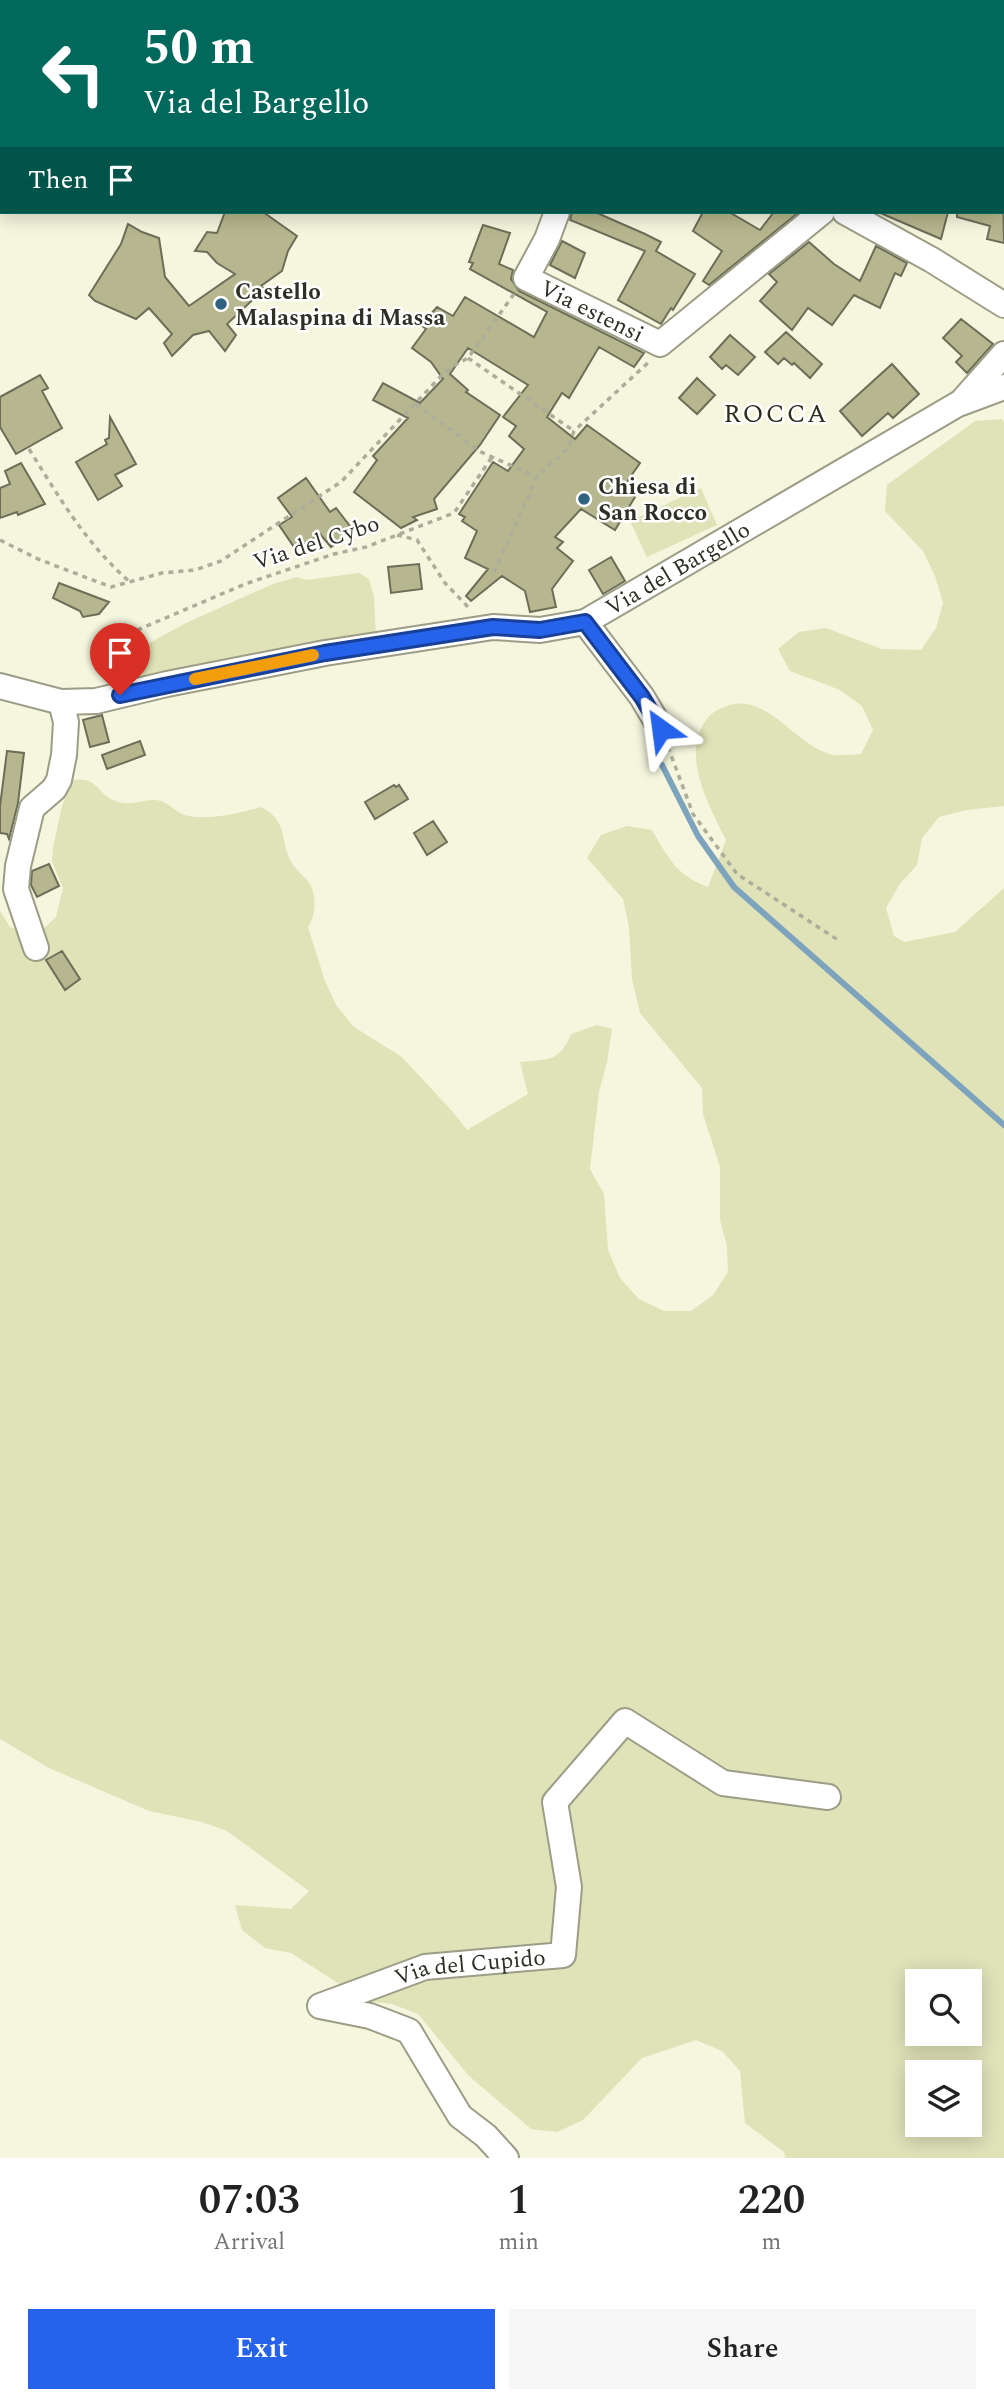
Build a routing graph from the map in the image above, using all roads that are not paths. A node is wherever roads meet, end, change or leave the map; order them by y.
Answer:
1 (556, 214) edge
2 (820, 214) edge
3 (849, 214) edge
4 (1004, 305) edge
5 (1004, 354) edge
6 (1004, 387) edge
7 (958, 404) junction
8 (585, 622) junction
9 (0, 687) edge
10 (61, 702) junction
11 (661, 729) road end
12 (36, 948) dead end
13 (828, 1797) dead end
14 (506, 2158) edge

1 - 2 street, Via estensi
3 - 4 street
5 - 7 street
6 - 7 street
7 - 8 street, Via del Bargello
8 - 10 street, Via del Bargello
8 - 11 street
9 - 10 street, Via del Bargello
10 - 12 street
13 - 14 street, Via del Cupido

